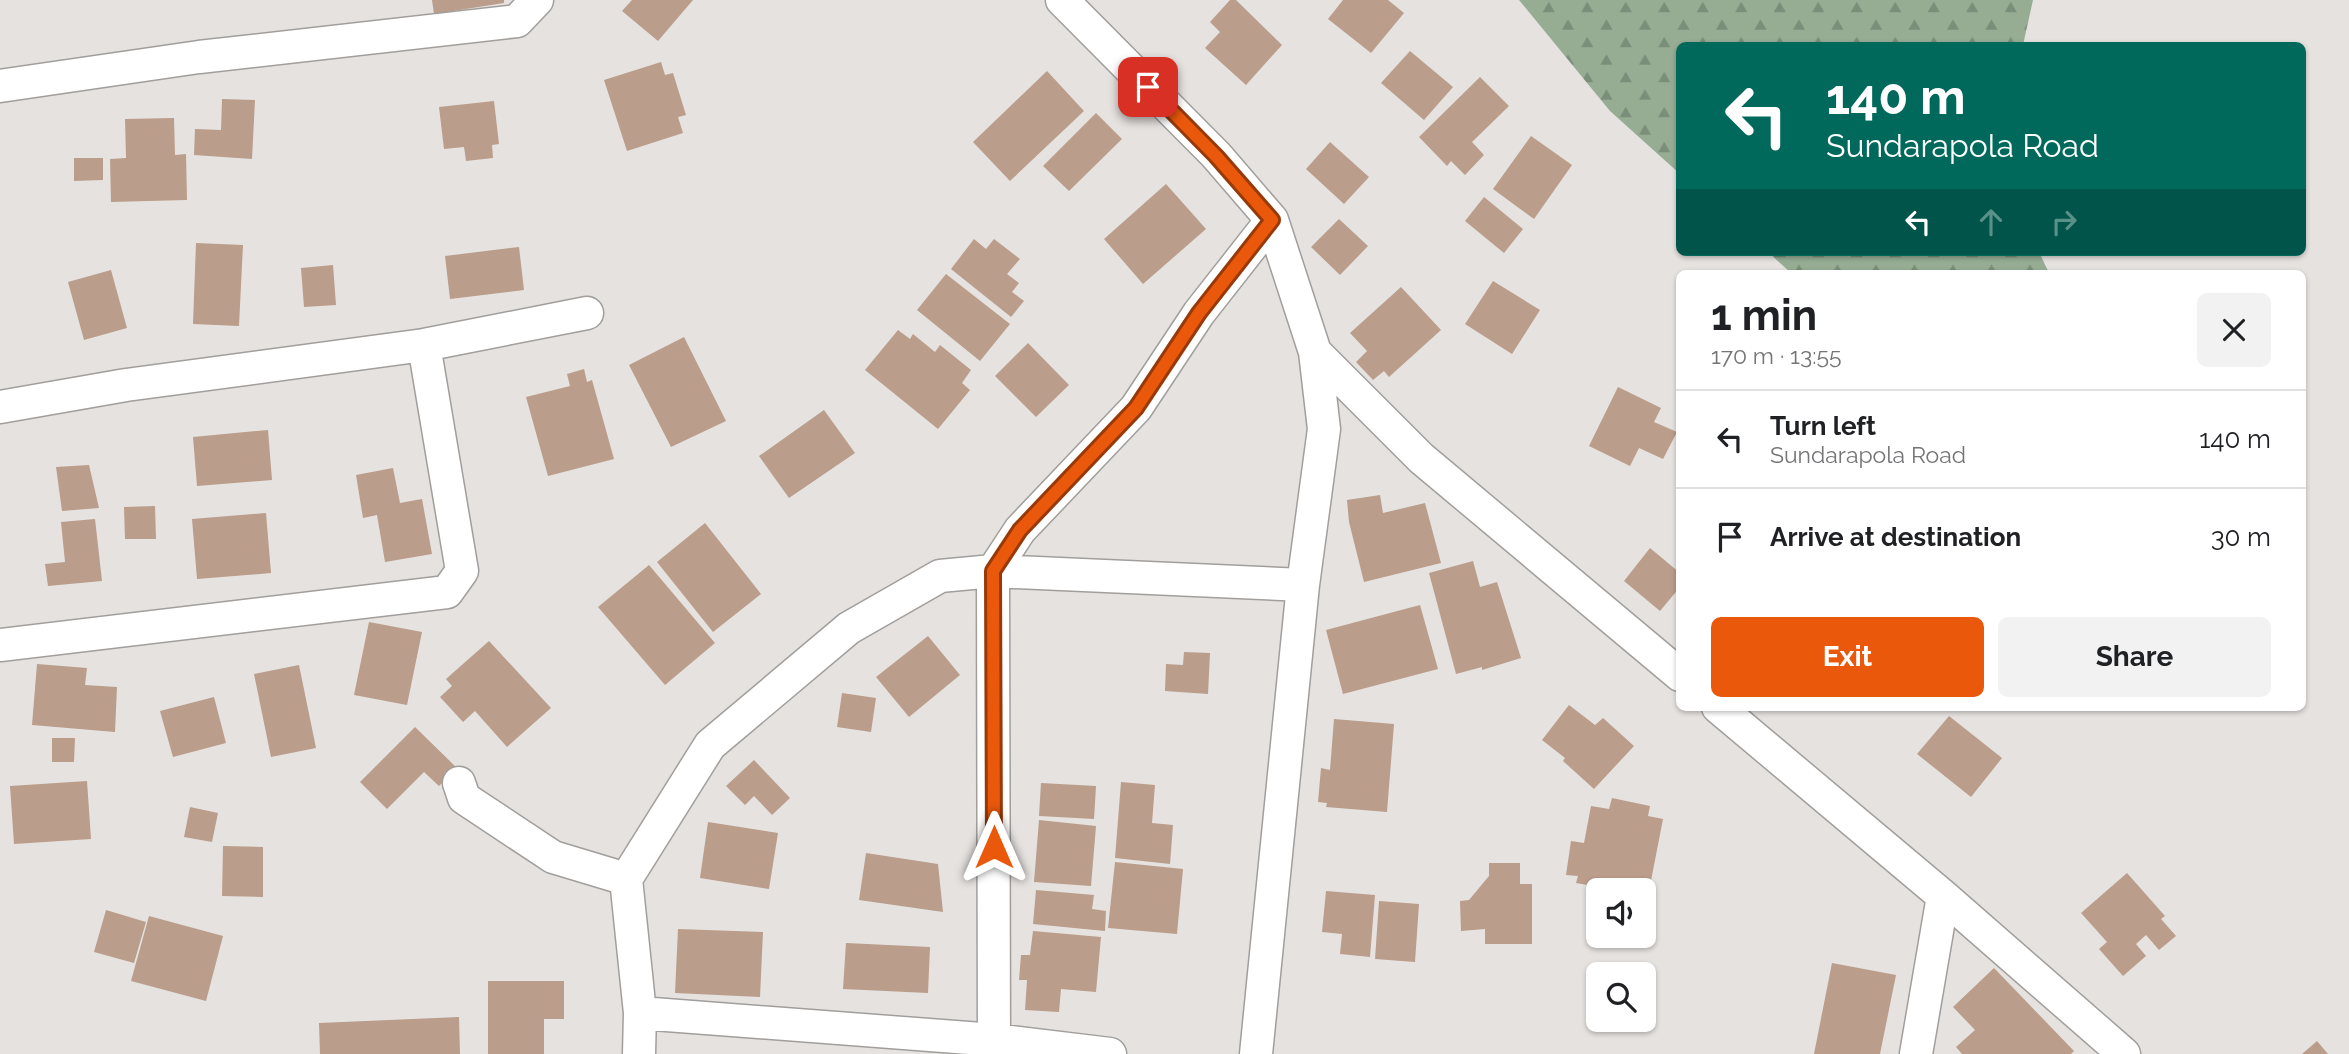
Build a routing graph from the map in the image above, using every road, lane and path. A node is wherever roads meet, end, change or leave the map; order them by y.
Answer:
1 (537, 0) edge
2 (1062, 0) edge
3 (0, 86) edge
4 (1272, 220) junction
5 (587, 313) dead end
6 (424, 345) junction
7 (1314, 352) junction
8 (0, 407) edge
9 (993, 571) junction
10 (1303, 585) junction
11 (0, 645) edge
12 (1676, 672) edge
13 (1723, 711) edge
14 (459, 783) dead end
15 (626, 879) junction
16 (1943, 896) junction
17 (640, 1013) junction
18 (994, 1047) edge
19 (639, 1054) edge
20 (1111, 1054) edge
21 (1256, 1054) edge
22 (1916, 1054) edge
23 (2124, 1054) edge

1 - 3 street
2 - 4 street
4 - 7 street
4 - 9 street
5 - 6 street
6 - 8 street
6 - 11 street
7 - 10 street
7 - 12 street
9 - 10 street
9 - 15 street
9 - 18 street
10 - 21 street
13 - 16 street
14 - 15 street
15 - 17 street
16 - 22 street
16 - 23 street
17 - 18 street
17 - 19 street
18 - 20 street

